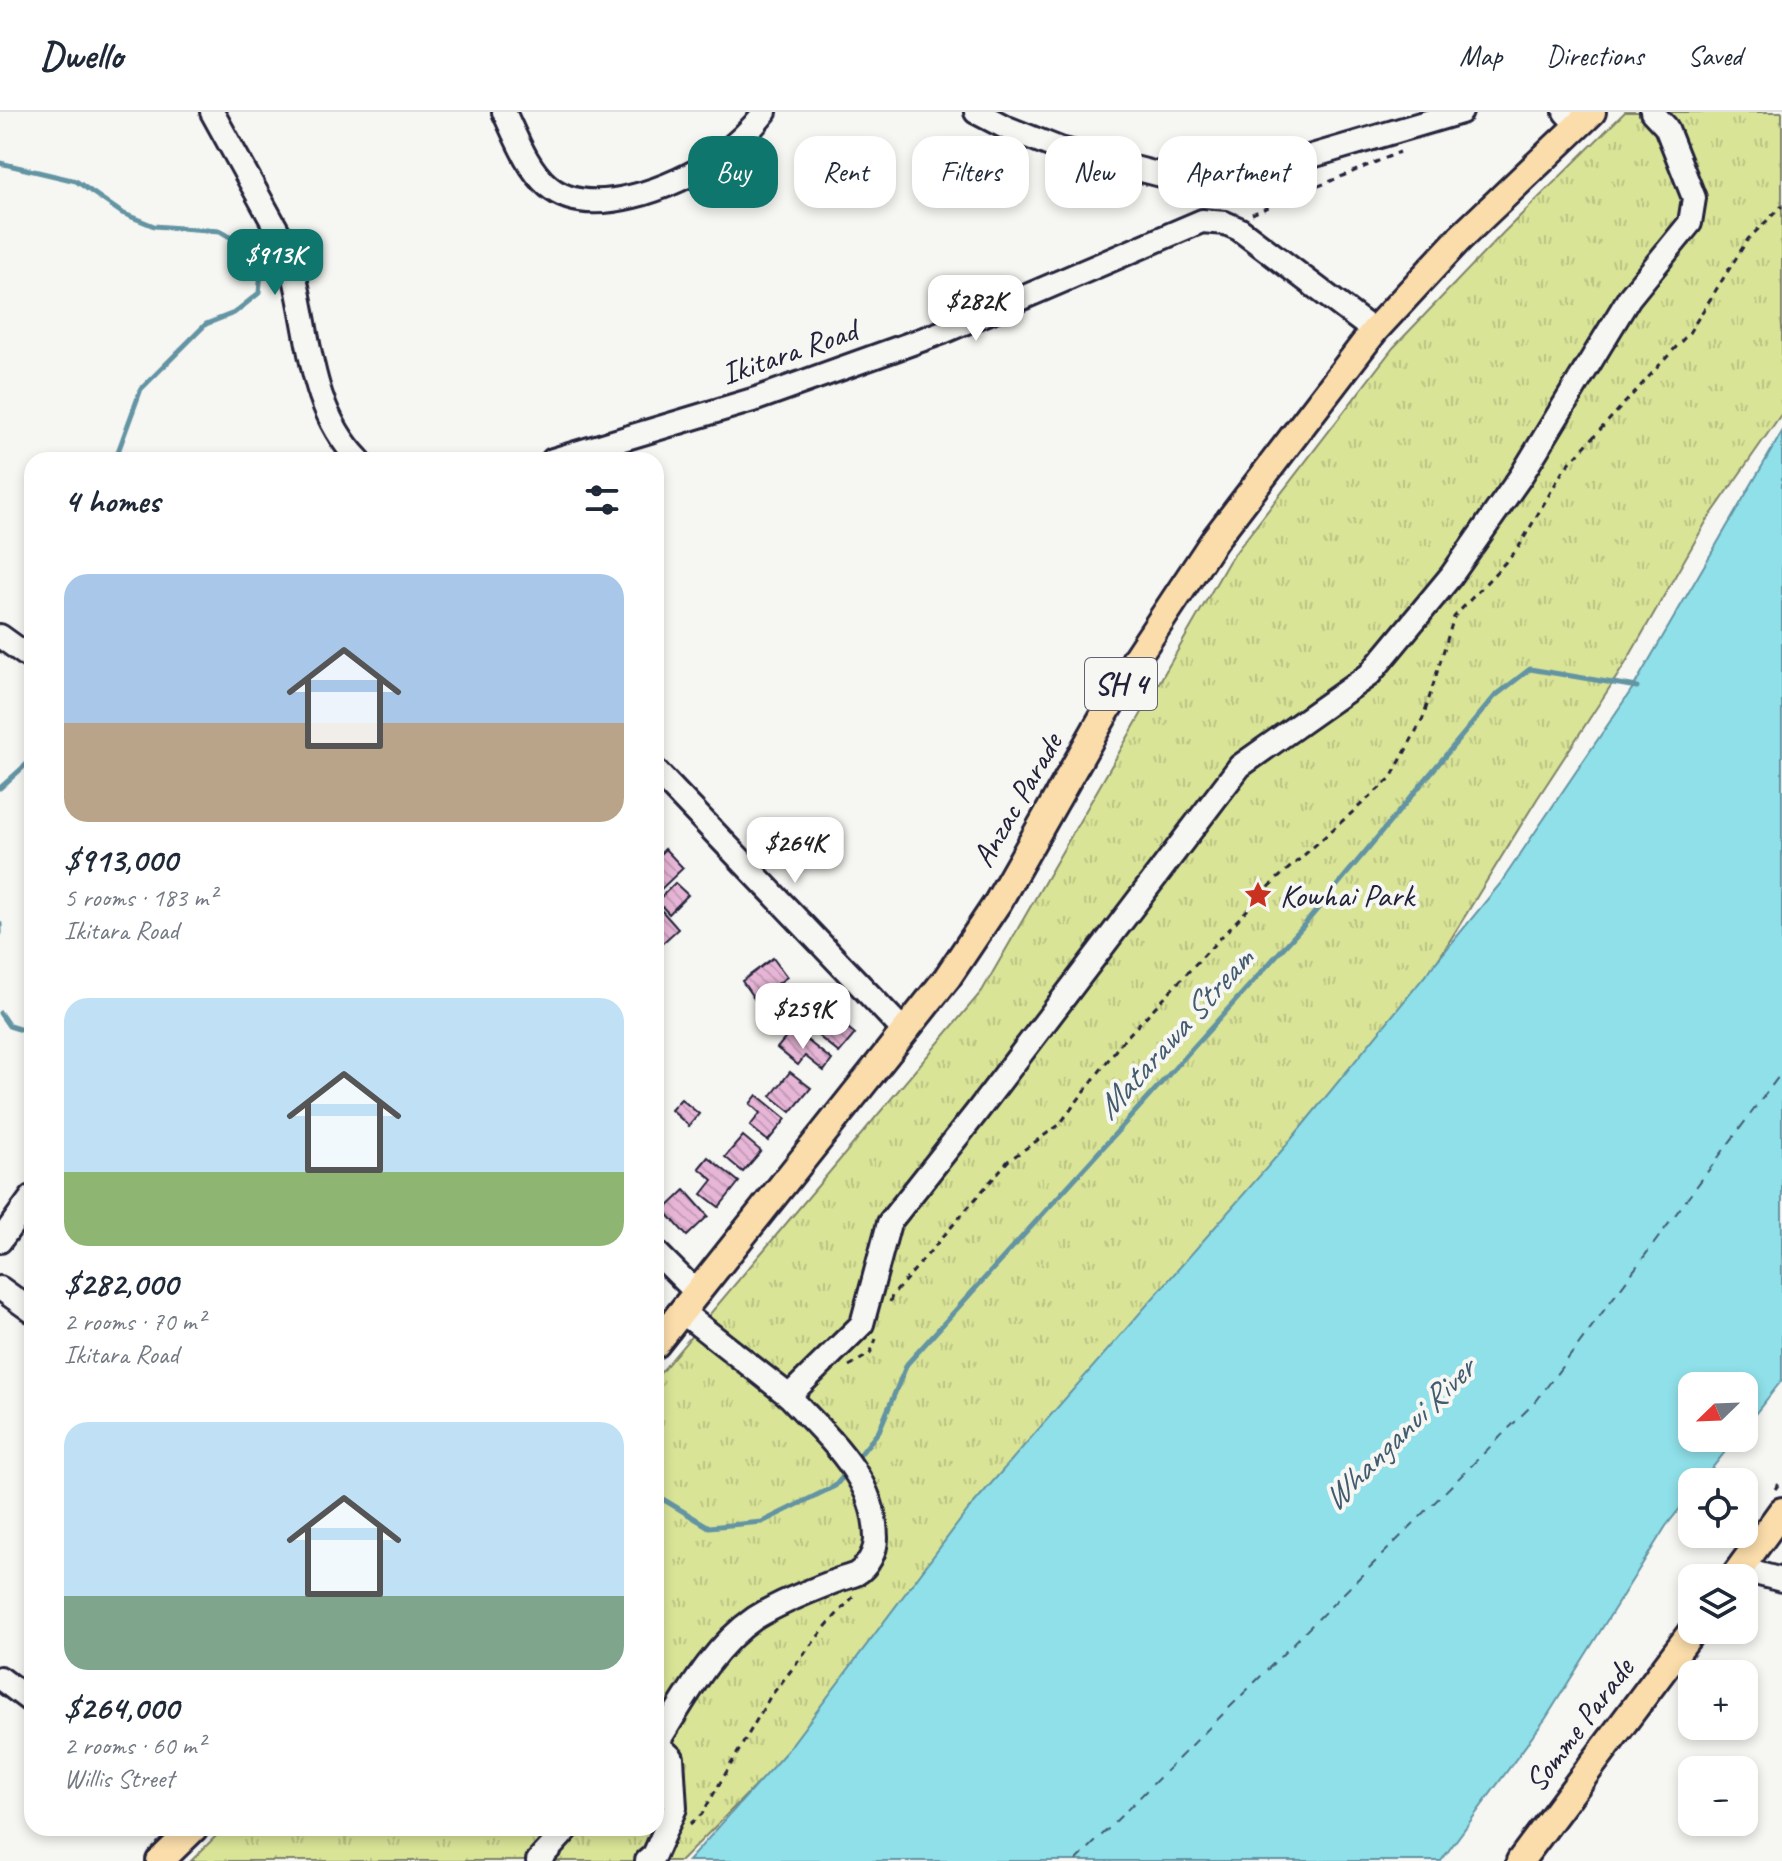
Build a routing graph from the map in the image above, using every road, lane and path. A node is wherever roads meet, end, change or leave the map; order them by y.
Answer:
1 (212, 112) edge
2 (504, 112) edge
3 (765, 112) edge
4 (976, 112) edge
5 (1461, 112) edge
6 (1652, 112) edge
7 (1578, 116) edge
8 (1401, 152) dead end
9 (1782, 206) edge
10 (1239, 229) junction
11 (1374, 331) junction
12 (352, 452) edge
13 (580, 452) edge
14 (0, 636) edge
15 (24, 653) edge
16 (664, 779) edge
17 (904, 1031) junction
18 (24, 1208) edge
19 (0, 1241) edge
20 (664, 1264) edge
21 (0, 1288) edge
22 (688, 1302) junction
23 (24, 1305) edge
24 (887, 1310) dead end
25 (664, 1334) edge
26 (876, 1339) dead end
27 (846, 1368) dead end
28 (789, 1396) junction
29 (1782, 1511) edge
30 (1743, 1564) edge
31 (1758, 1576) edge
32 (1782, 1580) edge
33 (859, 1590) dead end
34 (1683, 1644) edge
35 (0, 1678) edge
36 (24, 1696) edge
37 (664, 1731) edge
38 (664, 1750) edge
39 (690, 1824) dead end
40 (664, 1833) edge
41 (186, 1836) edge
42 (561, 1836) edge
43 (662, 1836) edge
44 (160, 1861) edge
45 (538, 1861) edge
46 (647, 1861) edge
47 (1520, 1861) edge

1 - 12 street
2 - 3 street
4 - 5 street
6 - 28 street
7 - 11 main road, Anzac Parade / SH 4
8 - 10 path
9 - 24 path
10 - 11 street, Ikitara Road
10 - 13 street, Ikitara Road
11 - 17 main road, Anzac Parade / SH 4
14 - 15 street
16 - 17 street
17 - 22 main road, Anzac Parade / SH 4
18 - 19 street
20 - 22 street
21 - 23 street
22 - 25 main road, Anzac Parade / SH 4
22 - 28 street
26 - 27 path
28 - 37 street
29 - 30 main road
31 - 32 street
33 - 39 path
34 - 47 main road, Somme Parade
35 - 36 street
38 - 40 street
41 - 44 main road
42 - 45 street
43 - 46 street

